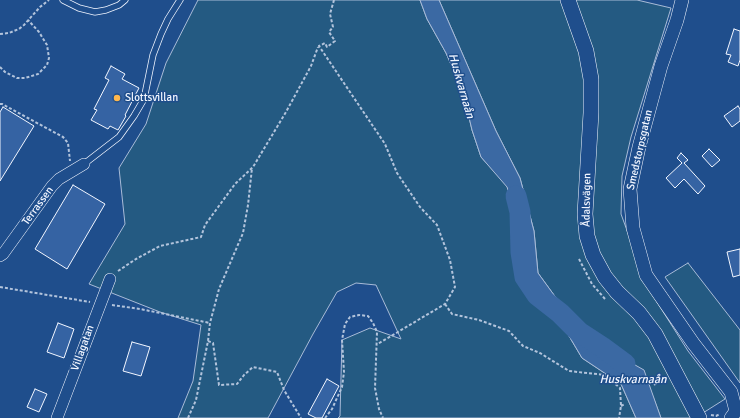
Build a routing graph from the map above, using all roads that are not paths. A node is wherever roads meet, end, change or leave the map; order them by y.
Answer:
1 (63, 0) edge
2 (125, 0) edge
3 (180, 0) edge
4 (568, 0) edge
5 (682, 0) edge
6 (84, 164) joint
7 (0, 256) edge
8 (110, 278) road end
9 (727, 415) edge
10 (699, 417) edge
11 (57, 418) edge

1 - 2 lane
3 - 6 lane
4 - 10 main road, Ådalsvägen
5 - 9 street, Smedstorpsgatan
6 - 7 street, Terrassen
8 - 11 street, Villagatan

